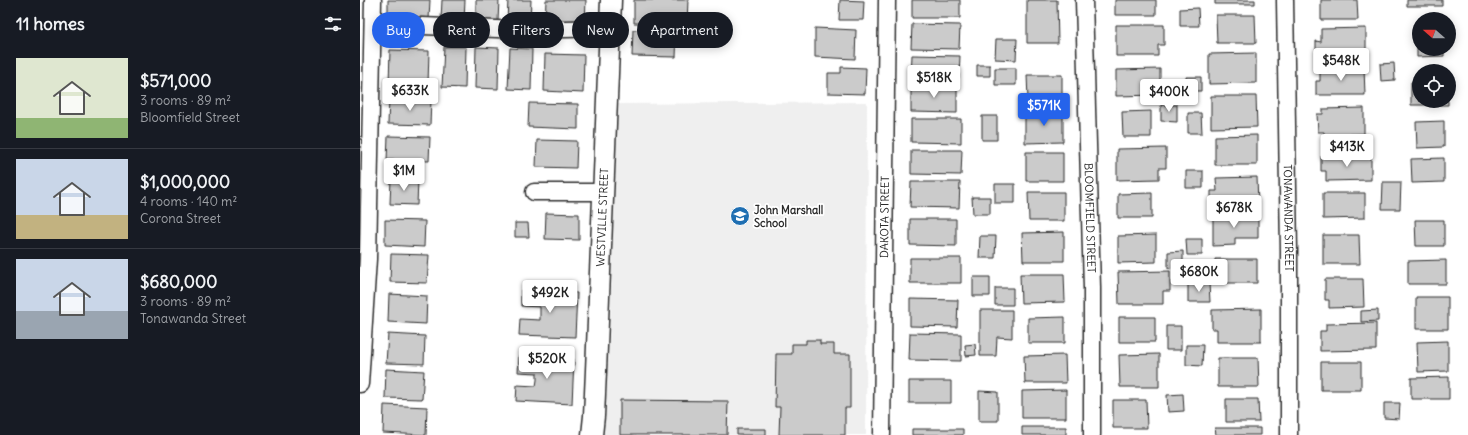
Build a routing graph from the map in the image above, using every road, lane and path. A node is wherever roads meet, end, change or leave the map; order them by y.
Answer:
1 (373, 0) edge
2 (611, 0) edge
3 (887, 0) edge
4 (1084, 0) edge
5 (1285, 0) edge
6 (373, 12) edge
7 (610, 12) edge
8 (425, 26) edge
9 (572, 29) edge
10 (372, 48) edge
11 (608, 48) edge
12 (534, 192) dead end
13 (603, 192) junction
14 (360, 384) edge
15 (592, 435) edge
16 (882, 435) edge
17 (1092, 435) edge
18 (1289, 435) edge

1 - 6 street
2 - 7 street, WESTVILLE STREET
3 - 16 street, DAKOTA STREET
4 - 17 street, BLOOMFIELD STREET
5 - 18 street, TONAWANDA STREET
8 - 9 street
10 - 14 street
11 - 13 street, WESTVILLE STREET
12 - 13 street
13 - 15 street, WESTVILLE STREET

